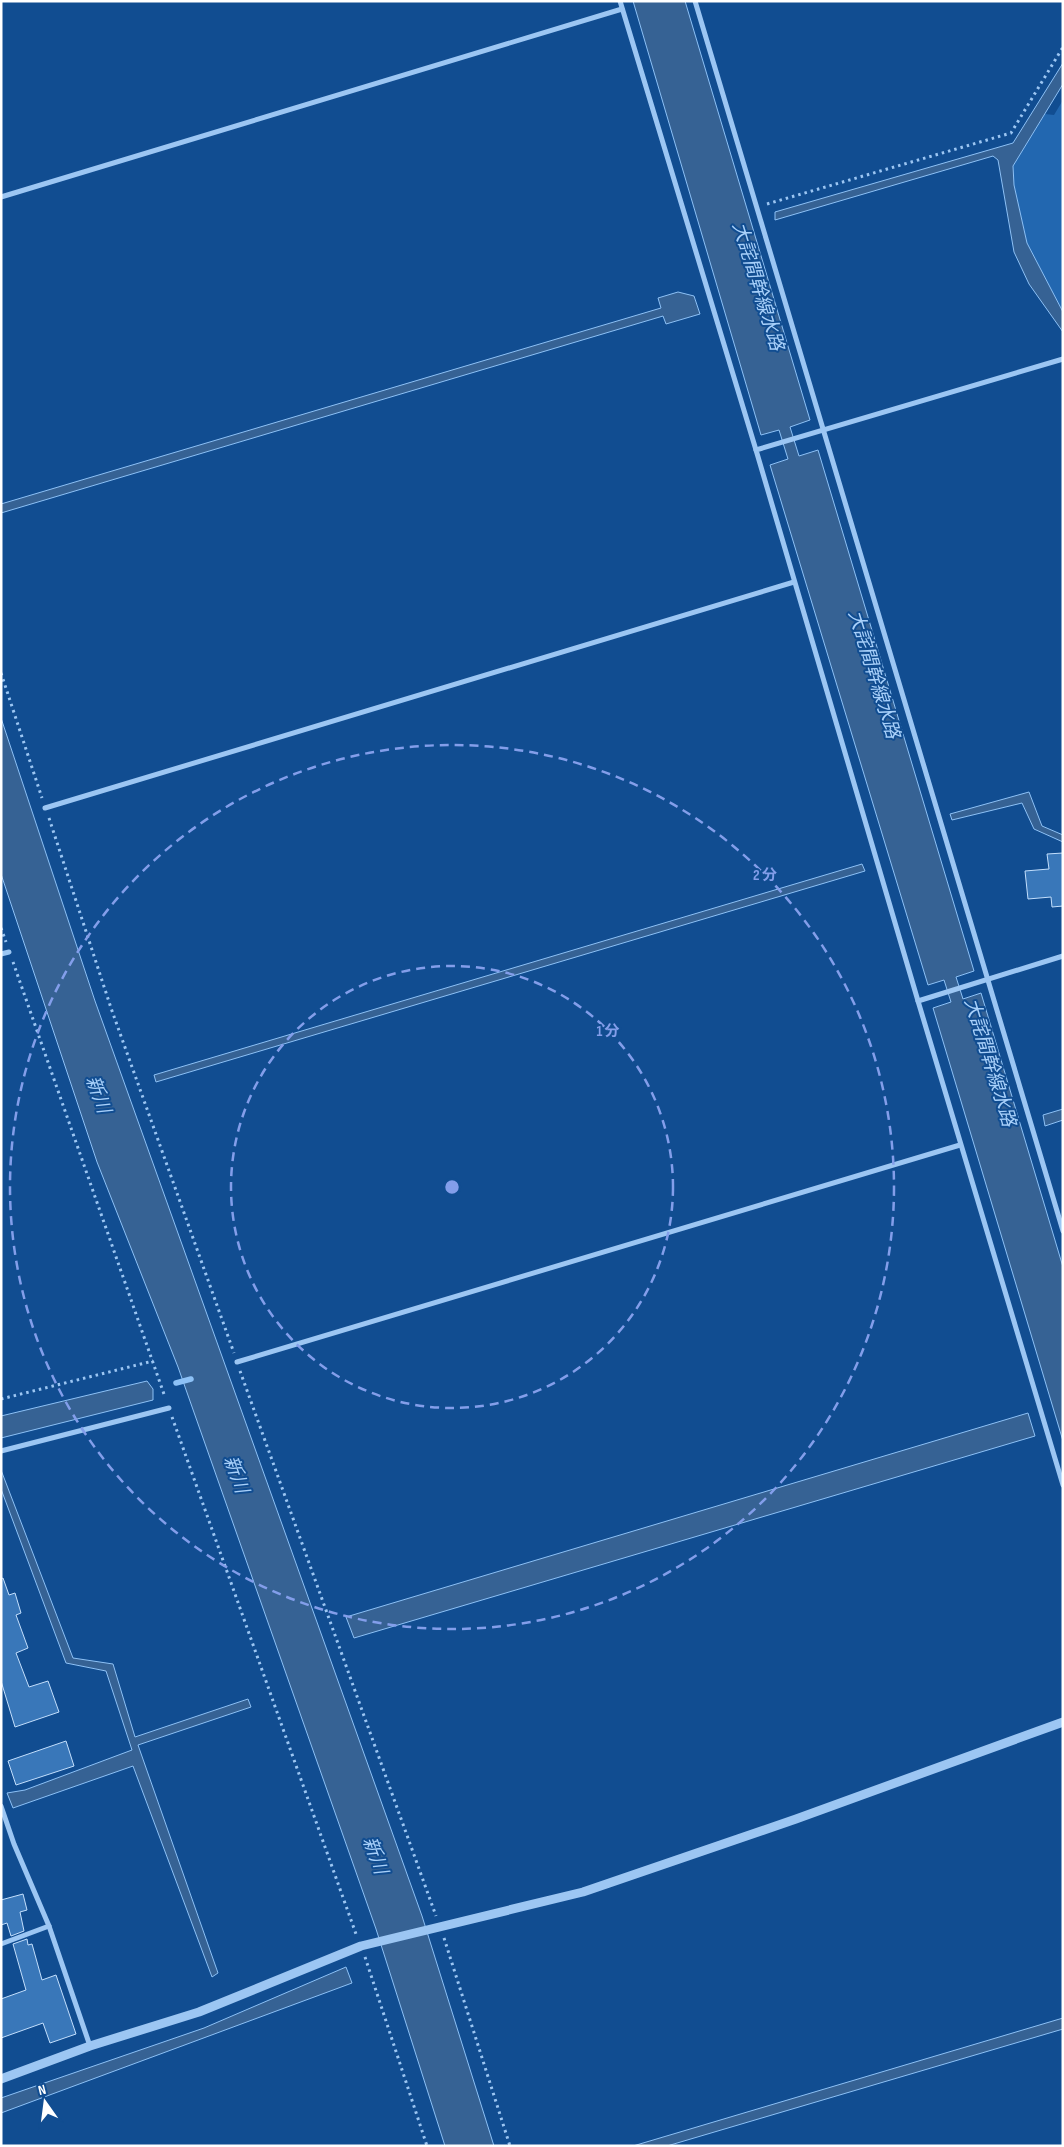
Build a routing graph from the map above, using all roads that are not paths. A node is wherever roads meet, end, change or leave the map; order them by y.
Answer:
1 (620, 1) edge
2 (695, 1) edge
3 (622, 9) junction
4 (1, 197) edge
5 (1063, 359) edge
6 (822, 431) junction
7 (756, 450) junction
8 (794, 582) junction
9 (45, 808) road end
10 (9, 952) road end
11 (1, 954) edge
12 (1063, 956) edge
13 (987, 978) junction
14 (918, 1001) junction
15 (960, 1145) junction
16 (1063, 1231) edge
17 (237, 1362) road end
18 (169, 1408) road end
19 (1, 1451) edge
20 (1063, 1485) edge
21 (1063, 1722) edge
22 (1, 1806) edge
23 (49, 1926) junction
24 (1, 1944) edge
25 (90, 2046) junction
26 (1, 2079) edge

1 - 3 street
2 - 6 street
3 - 4 street
3 - 7 street
5 - 6 street
6 - 7 street
6 - 13 street
7 - 8 street
8 - 9 street
8 - 14 street
10 - 11 street
12 - 13 street
13 - 14 street
13 - 16 street
14 - 15 street
15 - 17 street
15 - 20 street
18 - 19 street
21 - 25 street
22 - 23 street
23 - 24 street
23 - 25 street
25 - 26 street

